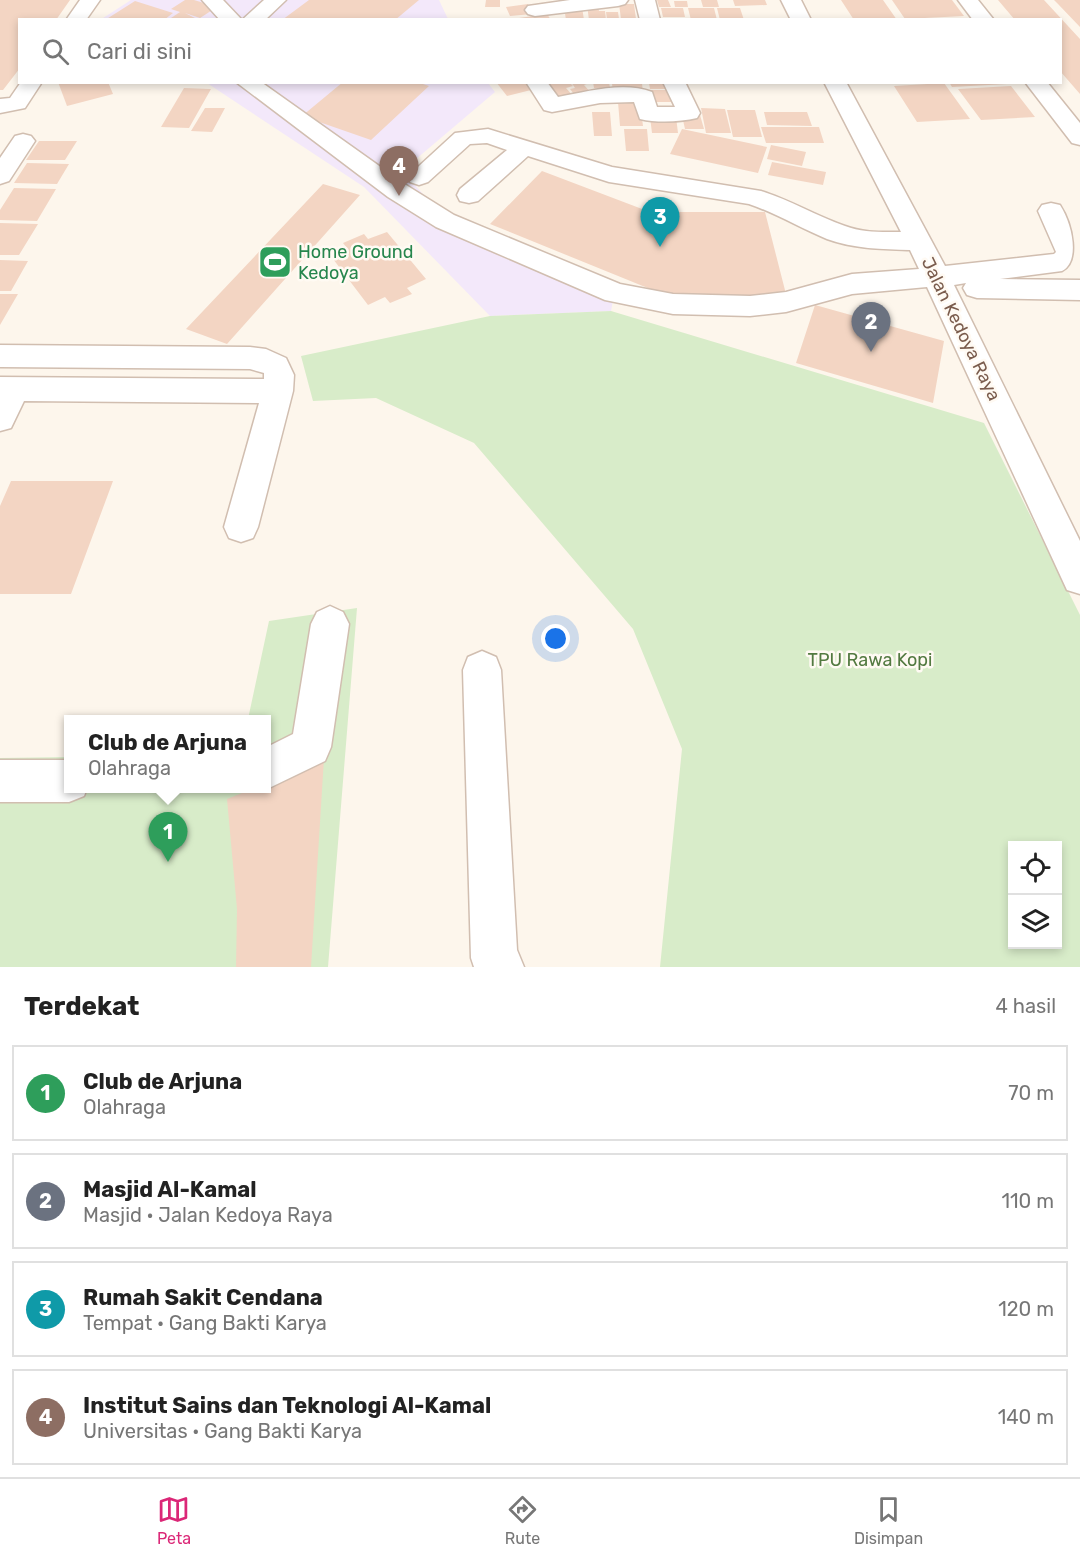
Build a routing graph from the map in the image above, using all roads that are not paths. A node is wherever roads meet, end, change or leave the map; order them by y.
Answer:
1 (90, 0) edge
2 (212, 0) edge
3 (276, 0) edge
4 (618, 0) edge
5 (645, 0) edge
6 (791, 0) edge
7 (968, 0) edge
8 (535, 10) dead end
9 (77, 18) edge
10 (230, 18) edge
11 (254, 18) edge
12 (650, 18) edge
13 (800, 18) edge
14 (982, 18) edge
15 (31, 84) edge
16 (249, 84) edge
17 (537, 84) edge
18 (675, 84) edge
19 (836, 84) edge
20 (1037, 84) edge
21 (0, 106) edge
22 (1080, 138) edge
23 (23, 141) dead end
24 (523, 148) junction
25 (0, 176) edge
26 (419, 177) dead end
27 (469, 195) dead end
28 (1051, 211) dead end
29 (919, 241) junction
30 (938, 282) junction
31 (1080, 290) edge
32 (0, 356) edge
33 (7, 390) edge
34 (278, 391) junction
35 (0, 419) edge
36 (242, 527) dead end
37 (1071, 541) edge
38 (1080, 578) edge
39 (330, 624) dead end
40 (482, 670) dead end
41 (271, 766) edge
42 (0, 781) edge
43 (64, 781) edge
44 (501, 967) edge

1 - 9 street
2 - 10 street
3 - 11 street
4 - 8 street
5 - 12 street
6 - 13 street
7 - 14 street
15 - 21 street
16 - 30 street
17 - 18 street
19 - 29 street, Jalan Kedoya Raya
20 - 22 street
23 - 25 street
24 - 26 street
24 - 27 street
24 - 29 street
28 - 30 street
29 - 30 street, Jalan Kedoya Raya
30 - 31 street
30 - 37 street, Jalan Kedoya Raya
32 - 34 street
33 - 34 street
33 - 35 street
34 - 36 street
37 - 38 street, Jalan Kedoya Raya
39 - 41 street
40 - 44 street
42 - 43 street

